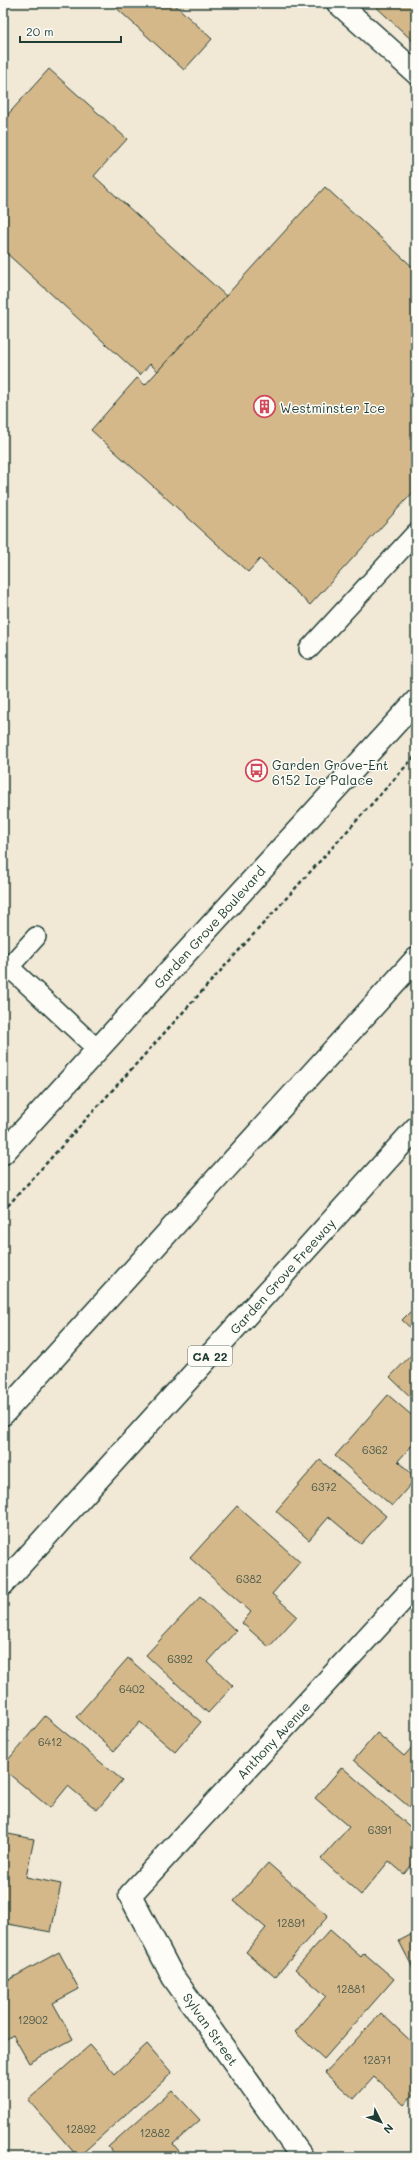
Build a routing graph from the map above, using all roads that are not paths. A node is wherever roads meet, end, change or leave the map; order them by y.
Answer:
1 (338, 3) edge
2 (416, 73) edge
3 (416, 533) edge
4 (309, 649) dead end
5 (416, 700) edge
6 (36, 937) dead end
7 (416, 959) edge
8 (6, 970) edge
9 (97, 1049) junction
10 (416, 1128) edge
11 (3, 1153) edge
12 (3, 1414) edge
13 (3, 1584) edge
14 (416, 1585) edge
15 (130, 1895) joint
16 (302, 2157) edge

1 - 2 main road
3 - 4 lane
5 - 9 main road, Garden Grove Boulevard
6 - 8 lane
7 - 12 main road
8 - 9 lane
9 - 11 main road, Garden Grove Boulevard
10 - 13 main road, Garden Grove Freeway / CA 22
14 - 15 main road, Anthony Avenue
15 - 16 main road, Sylvan Street

